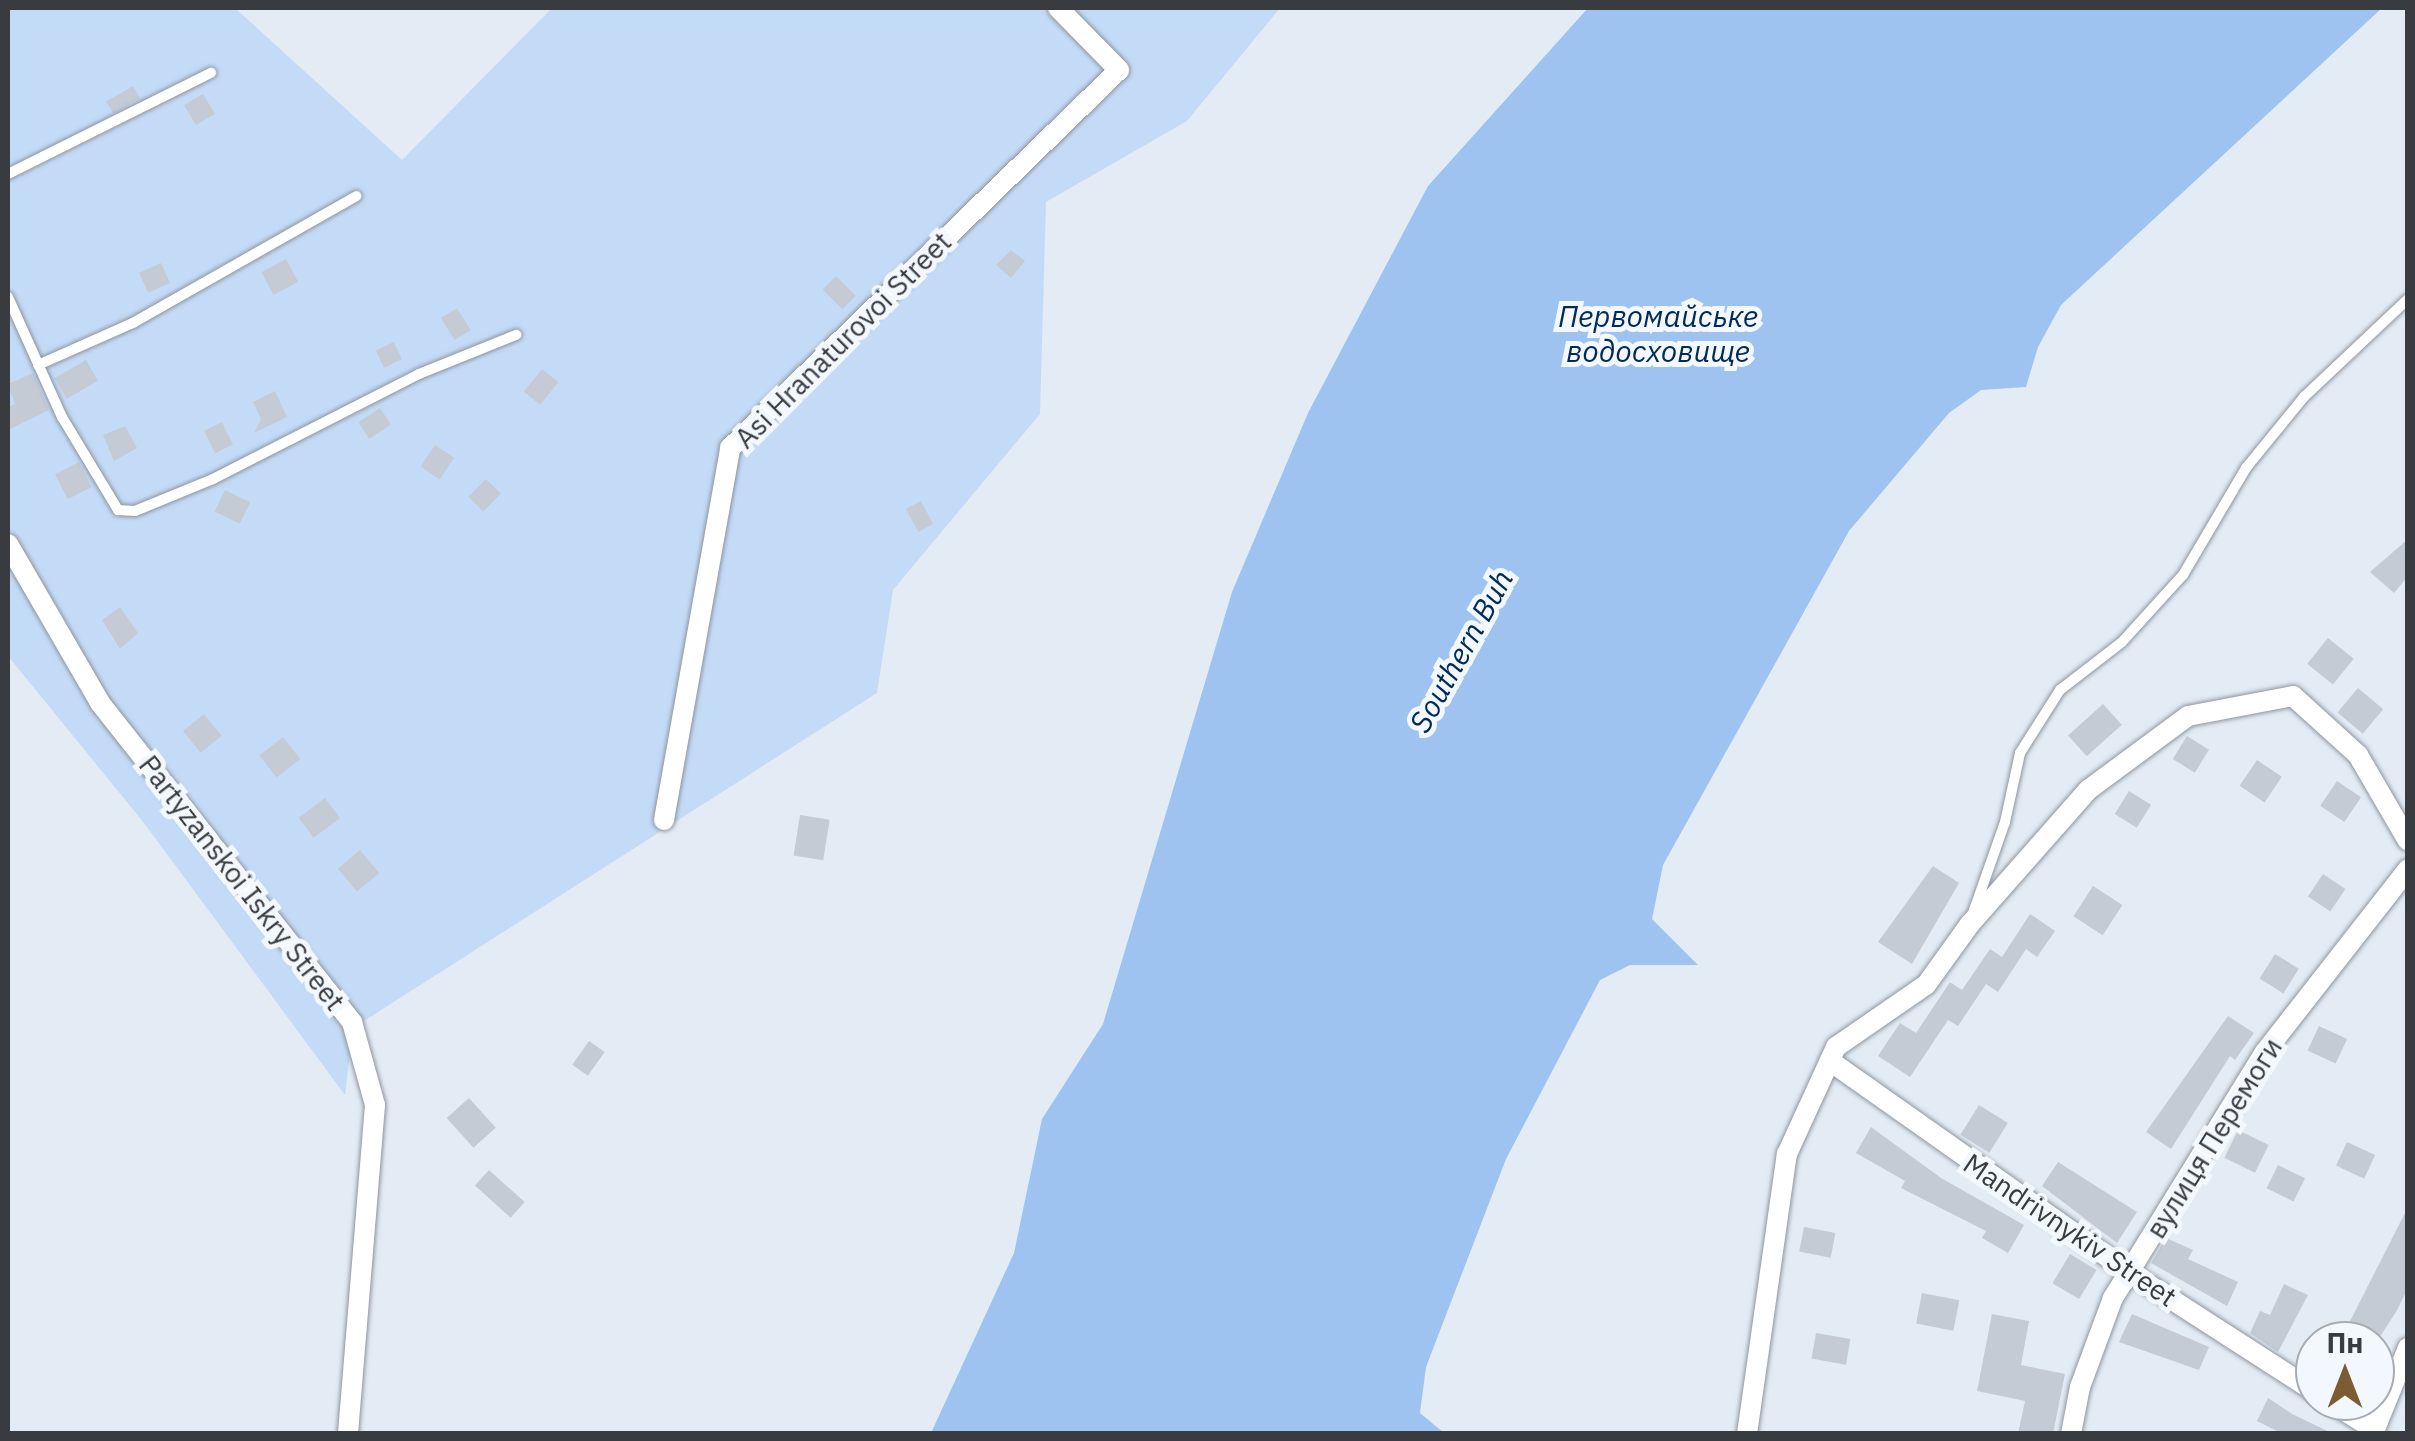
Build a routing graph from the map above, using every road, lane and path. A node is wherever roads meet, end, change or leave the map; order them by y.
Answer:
1 (1058, 8) edge
2 (211, 74) dead end
3 (8, 174) edge
4 (357, 196) dead end
5 (8, 297) edge
6 (2408, 299) edge
7 (516, 335) dead end
8 (38, 365) junction
9 (8, 544) edge
10 (664, 820) dead end
11 (2408, 841) edge
12 (2408, 869) edge
13 (1970, 924) junction
14 (1830, 1060) junction
15 (2129, 1272) junction
16 (2408, 1348) edge
17 (2295, 1379) edge
18 (2374, 1432) edge
19 (348, 1434) edge
20 (1746, 1434) edge
21 (2071, 1434) edge

1 - 10 street, Asi Hranaturovoi Street
2 - 3 lane
4 - 8 lane
5 - 8 lane
6 - 13 lane
7 - 8 lane
9 - 19 street, Partyzanskoi Iskry Street
11 - 13 street
12 - 15 street, вулиця Перемоги
13 - 14 street
14 - 15 street, Mandrivnykiv Street
14 - 20 street
15 - 17 street, Mandrivnykiv Street
15 - 21 street, вулиця Перемоги
16 - 18 street

